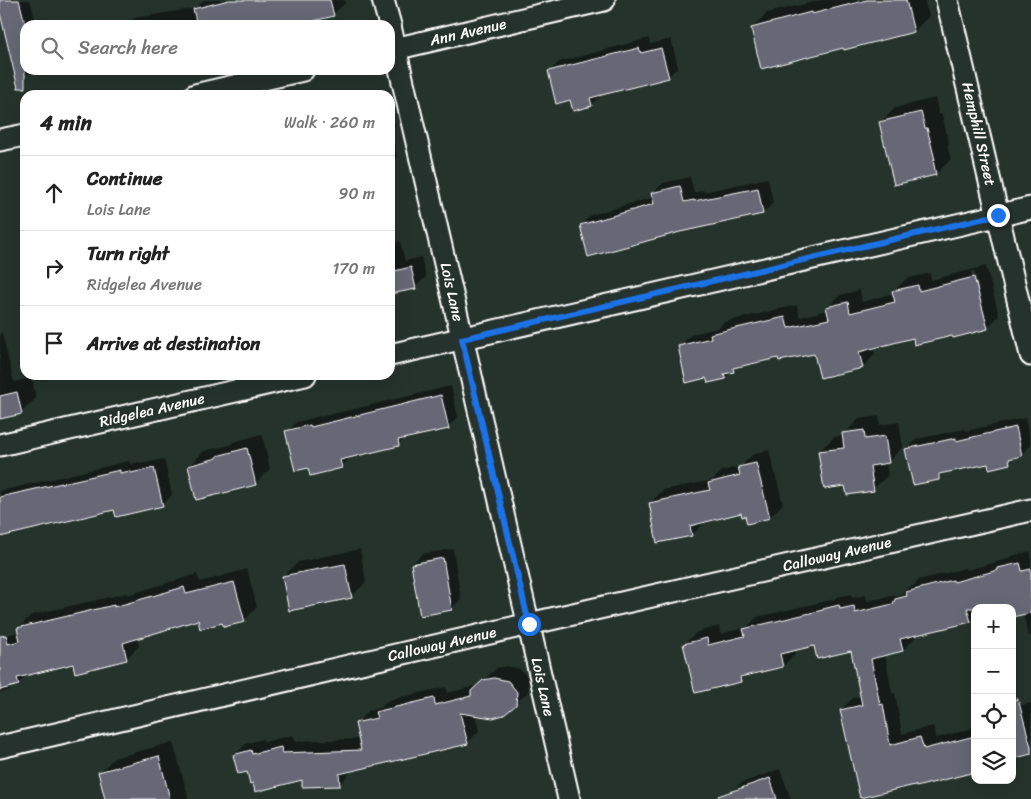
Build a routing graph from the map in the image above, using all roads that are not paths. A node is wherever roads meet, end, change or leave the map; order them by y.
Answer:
1 (383, 0) edge
2 (604, 0) edge
3 (948, 0) edge
4 (388, 20) edge
5 (395, 49) edge
6 (395, 57) edge
7 (281, 75) edge
8 (217, 90) edge
9 (20, 135) edge
10 (0, 140) edge
11 (1031, 208) edge
12 (998, 215) junction
13 (462, 339) junction
14 (395, 354) edge
15 (1031, 355) edge
16 (282, 380) edge
17 (0, 445) edge
18 (1031, 510) edge
19 (529, 624) junction
20 (0, 746) edge
21 (569, 799) edge

1 - 4 street, Lois Lane
2 - 5 street, Ann Avenue
3 - 12 street, Hemphill Street
6 - 13 street, Lois Lane
7 - 8 street
9 - 10 street
11 - 12 street
12 - 13 street
12 - 15 street, Hemphill Street
13 - 14 street
13 - 19 street, Lois Lane
16 - 17 street, Ridgelea Avenue
18 - 19 street, Calloway Avenue
19 - 20 street, Calloway Avenue
19 - 21 street, Lois Lane

